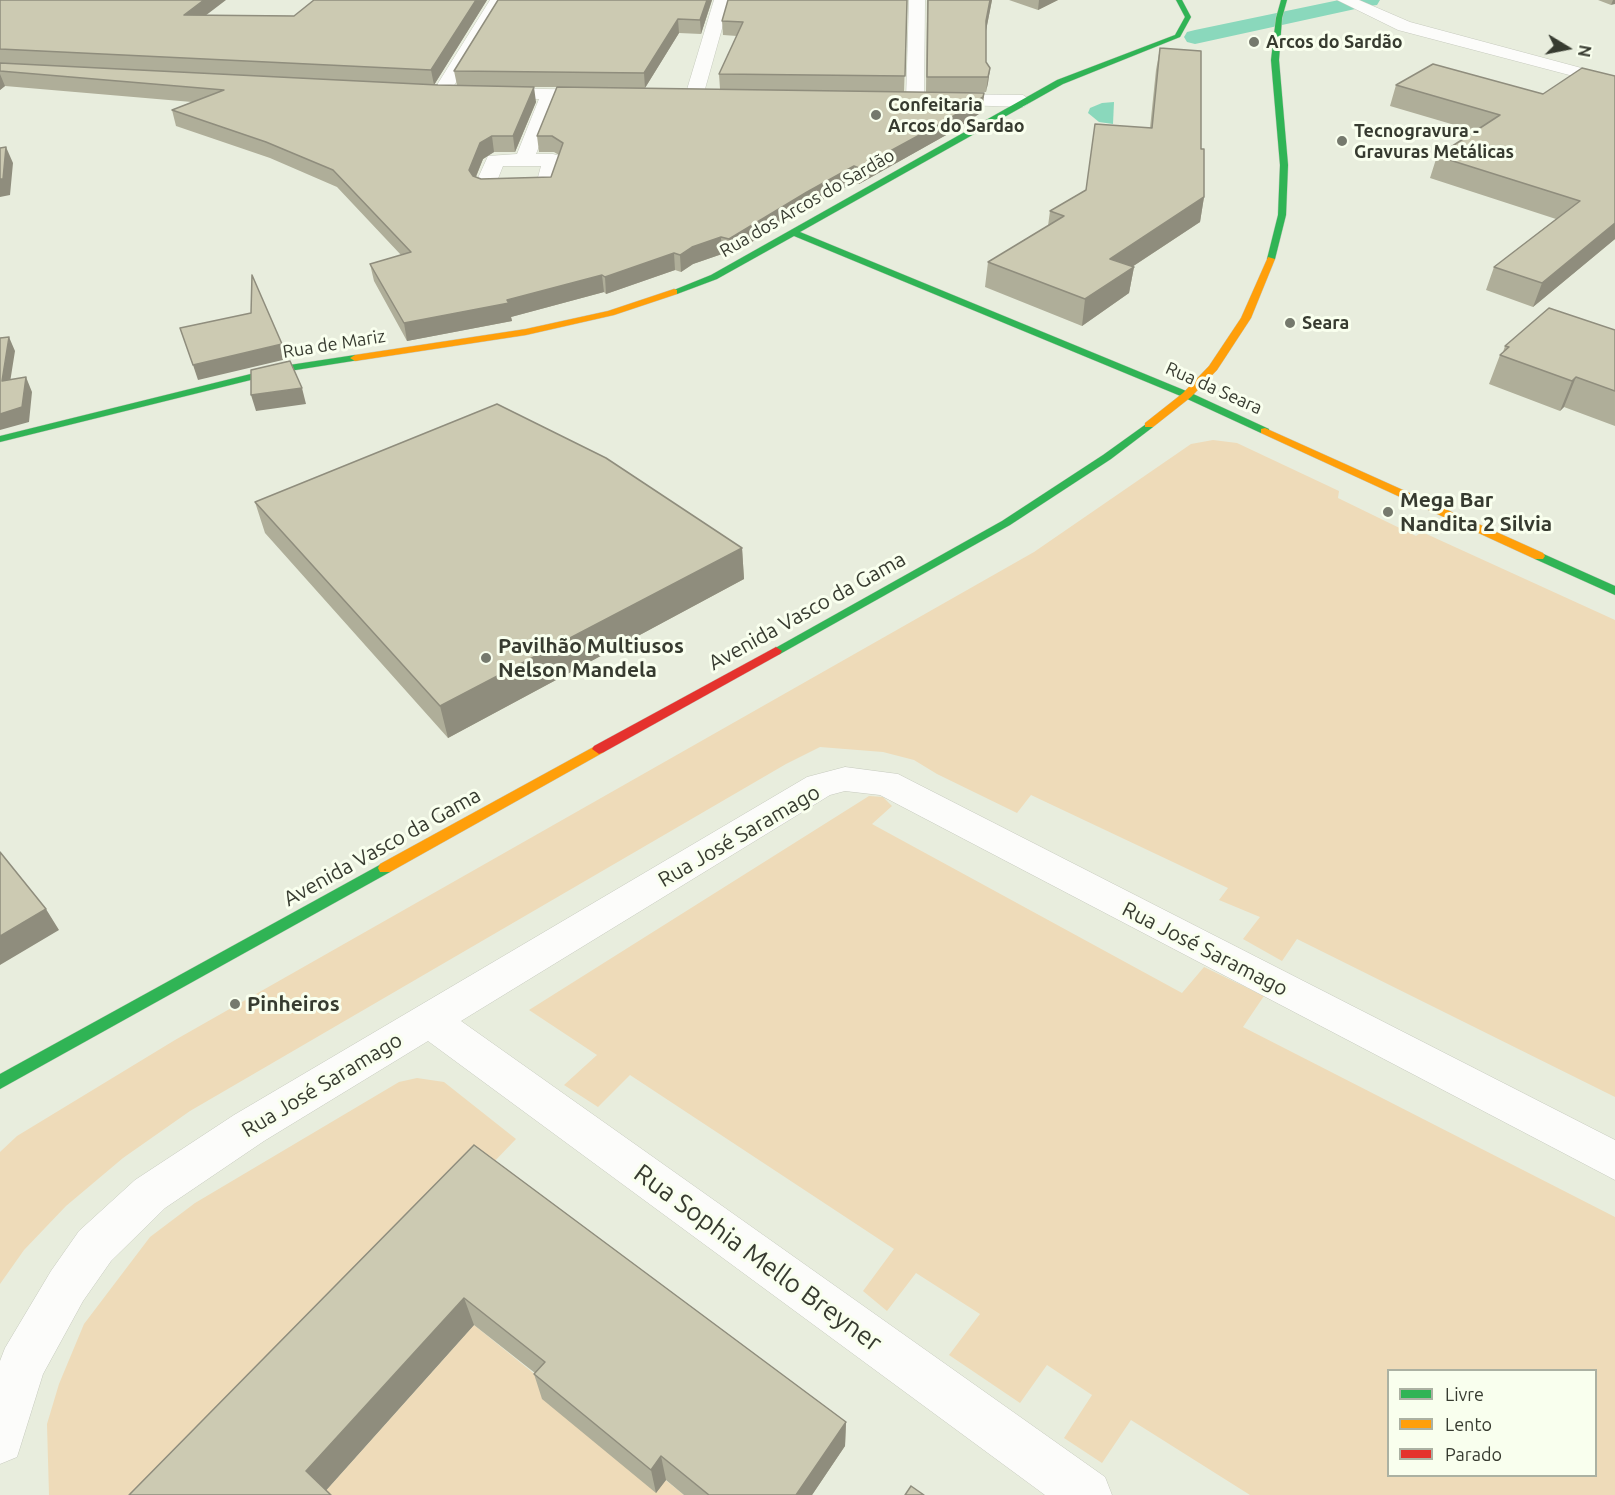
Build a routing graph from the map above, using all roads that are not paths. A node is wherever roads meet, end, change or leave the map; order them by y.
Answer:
1 (498, 0) edge
2 (722, 0) edge
3 (917, 0) edge
4 (1179, 0) edge
5 (1284, 0) edge
6 (1345, 0) edge
7 (1615, 82) edge
8 (417, 91) edge
9 (441, 93) junction
10 (550, 94) junction
11 (622, 95) edge
12 (670, 96) edge
13 (694, 96) junction
14 (717, 97) edge
15 (891, 99) edge
16 (915, 100) junction
17 (1023, 101) junction
18 (524, 160) dead end
19 (792, 232) junction
20 (675, 292) joint
21 (1187, 395) junction
22 (0, 439) edge
23 (1615, 591) edge
24 (429, 1020) junction
25 (0, 1082) edge
26 (1615, 1161) edge
27 (0, 1440) edge
28 (1087, 1495) edge

1 - 9 street
2 - 13 street
3 - 16 street
4 - 17 main road, Rua dos Arcos do Sardão
5 - 21 main road, Avenida Vasco da Gama
6 - 7 street
8 - 9 street
9 - 10 street
10 - 11 street
10 - 18 street
12 - 13 street
13 - 14 street
15 - 16 street
16 - 17 street
17 - 19 main road, Rua dos Arcos do Sardão
19 - 20 main road, Rua dos Arcos do Sardão
19 - 21 main road, Rua da Seara
20 - 22 main road, Rua de Mariz
21 - 23 main road, Rua da Seara
21 - 25 main road, Avenida Vasco da Gama
24 - 26 street, Rua José Saramago
24 - 27 street, Rua José Saramago
24 - 28 street, Rua Sophia Mello Breyner

